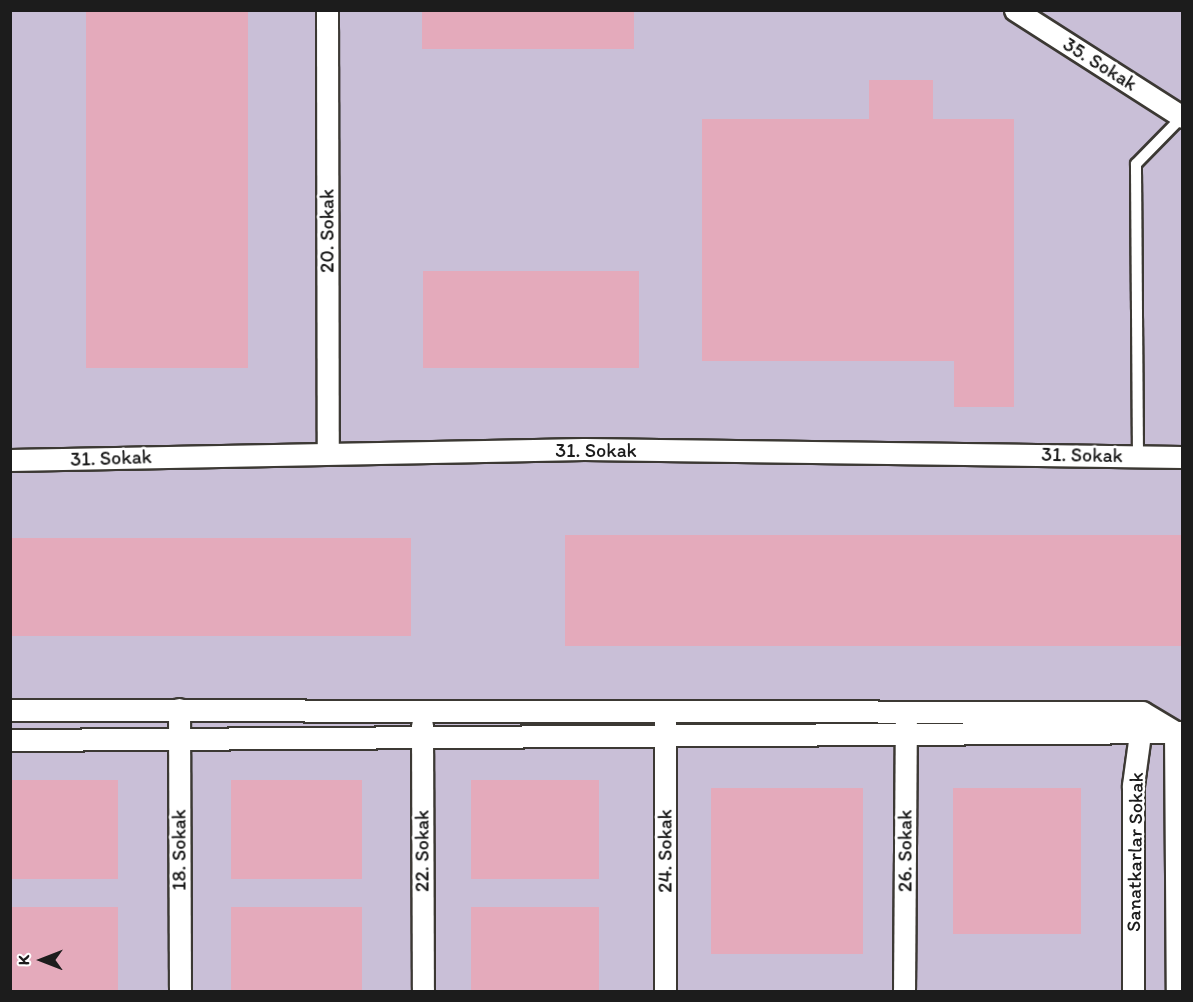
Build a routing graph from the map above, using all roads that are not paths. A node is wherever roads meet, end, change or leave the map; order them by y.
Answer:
1 (327, 10) edge
2 (1015, 10) edge
3 (1182, 118) edge
4 (328, 452) junction
5 (1138, 456) junction
6 (1182, 457) edge
7 (10, 460) edge
8 (179, 709) junction
9 (10, 710) edge
10 (422, 710) junction
11 (665, 710) junction
12 (906, 711) junction
13 (1142, 722) junction
14 (1179, 732) edge
15 (905, 734) junction
16 (665, 736) junction
17 (422, 737) junction
18 (179, 739) junction
19 (10, 740) edge
20 (180, 992) edge
21 (423, 992) edge
22 (664, 992) edge
23 (904, 992) edge
24 (1133, 992) edge
25 (1178, 992) edge

1 - 4 street, 20. Sokak
2 - 3 street, 35. Sokak
3 - 5 lane
4 - 5 street, 31. Sokak
4 - 7 street, 31. Sokak
5 - 6 street, 31. Sokak
8 - 9 street
8 - 10 street
8 - 18 street, 18. Sokak
10 - 11 street
10 - 17 street, 22. Sokak
11 - 12 street
11 - 16 street, 24. Sokak
12 - 13 street
12 - 15 street, 26. Sokak
13 - 14 street
13 - 15 street
13 - 24 street, Sanatkarlar Sokak
14 - 25 street, Sanatkarlar Sokak
15 - 16 street
15 - 23 street, 26. Sokak
16 - 17 street
16 - 22 street, 24. Sokak
17 - 18 street
17 - 21 street, 22. Sokak
18 - 19 street
18 - 20 street, 18. Sokak

